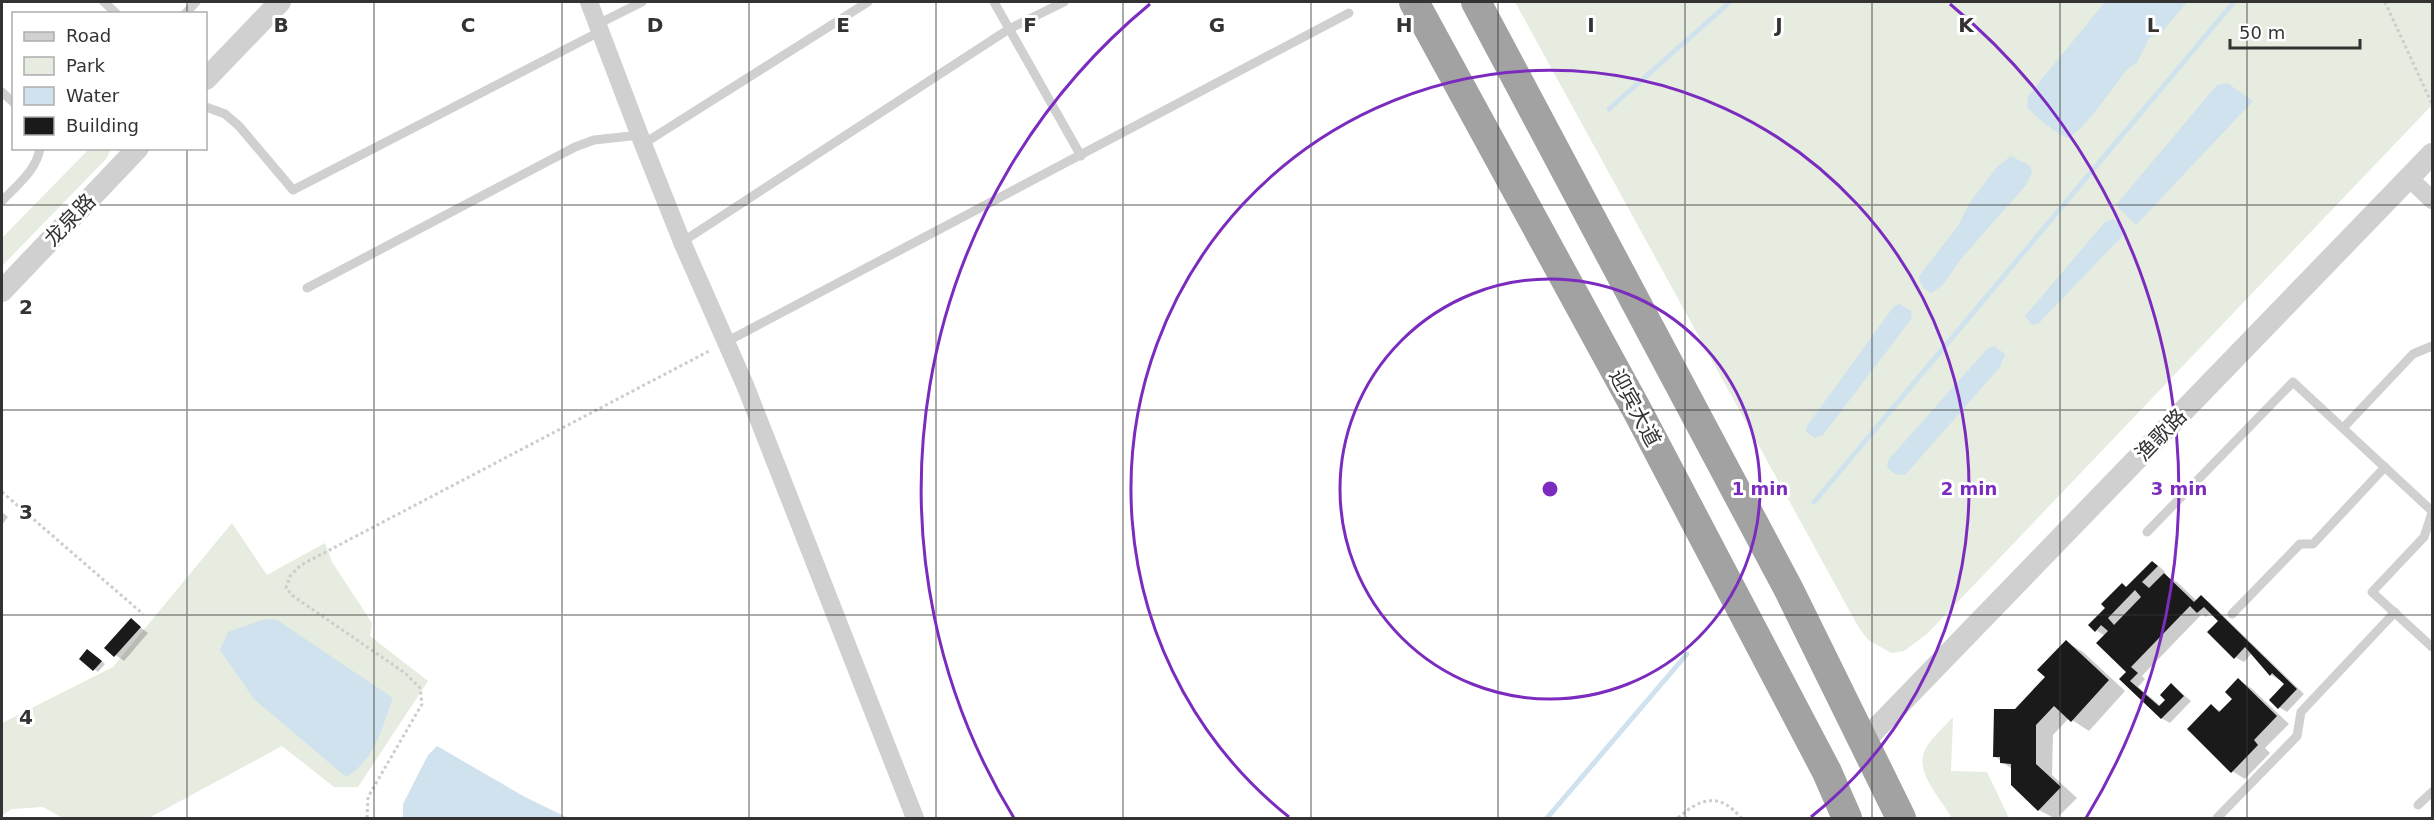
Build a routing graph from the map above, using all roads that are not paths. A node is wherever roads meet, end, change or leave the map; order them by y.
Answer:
1 (280, 2) edge
2 (590, 2) edge
3 (642, 2) edge
4 (868, 2) edge
5 (994, 2) edge
6 (1064, 2) edge
7 (1414, 2) edge
8 (1476, 2) edge
9 (1349, 13) dead end
10 (599, 28) junction
11 (1009, 29) junction
12 (207, 78) edge
13 (207, 107) edge
14 (641, 140) junction
15 (40, 150) edge
16 (136, 150) edge
17 (2433, 154) edge
18 (1081, 156) junction
19 (2409, 178) junction
20 (2433, 200) edge
21 (2, 201) edge
22 (682, 242) junction
23 (306, 288) dead end
24 (2, 291) edge
25 (726, 342) junction
26 (2433, 346) edge
27 (2343, 428) junction
28 (2385, 467) junction
29 (2433, 512) edge
30 (2147, 532) dead end
31 (2395, 612) junction
32 (2232, 614) dead end
33 (2433, 647) edge
34 (1864, 741) junction
35 (2433, 792) edge
36 (2418, 805) dead end
37 (915, 819) edge
38 (1847, 819) edge
39 (1901, 819) edge
40 (2217, 819) edge

1 - 12 street
2 - 10 street
3 - 10 lane
4 - 14 lane
5 - 11 lane
6 - 11 lane
7 - 38 highway, 迎宾大道
8 - 34 highway
9 - 18 lane
10 - 13 lane
10 - 14 street
11 - 18 lane
11 - 22 lane
14 - 22 street
14 - 23 lane
15 - 21 lane
16 - 24 street, 龙泉路
17 - 19 street, 渔歌路
18 - 25 lane
19 - 20 street
19 - 34 street, 渔歌路
22 - 25 street
25 - 37 street
26 - 27 lane
27 - 28 lane
27 - 30 lane
28 - 29 lane
28 - 32 lane
29 - 31 lane
31 - 33 lane
31 - 40 lane
34 - 39 highway
35 - 36 lane

